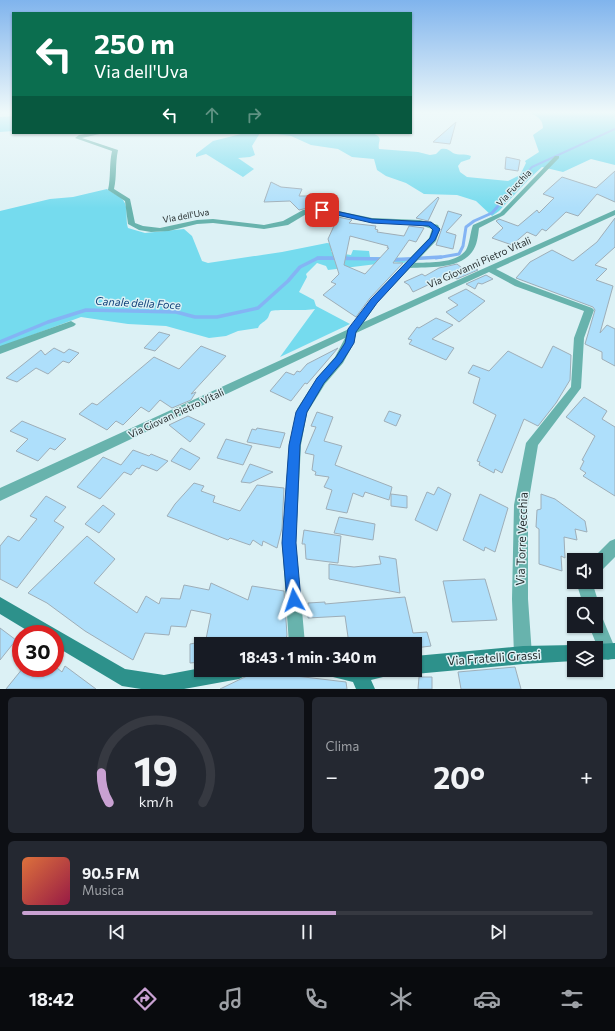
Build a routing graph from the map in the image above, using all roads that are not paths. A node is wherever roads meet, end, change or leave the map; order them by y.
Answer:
1 (97, 144) edge
2 (556, 156) dead end
3 (615, 212) edge
4 (407, 265) junction
5 (490, 269) junction
6 (71, 324) dead end
7 (352, 331) junction
8 (0, 350) edge
9 (0, 495) edge
10 (615, 546) edge
11 (603, 559) edge
12 (0, 605) edge
13 (34, 625) edge
14 (599, 633) edge
15 (296, 637) edge
16 (64, 642) edge
17 (606, 652) edge
18 (567, 653) edge
19 (523, 655) junction
20 (422, 664) edge
21 (202, 677) edge
22 (360, 677) edge
23 (366, 689) edge

1 - 4 street, Via dell'Uva
2 - 4 street, Via Fucchia
3 - 5 street, Via Giovanni Pietro Vitali
4 - 7 street
5 - 7 street, Via Giovanni Pietro Vitali
5 - 19 street, Via Torre Vecchia
6 - 8 street
7 - 9 street, Via Giovan Pietro Vitali
7 - 15 street
10 - 11 street
12 - 13 street
14 - 17 street
16 - 21 street
18 - 19 street, Via Fratelli Grassi
19 - 20 street, Via Fratelli Grassi
22 - 23 street

